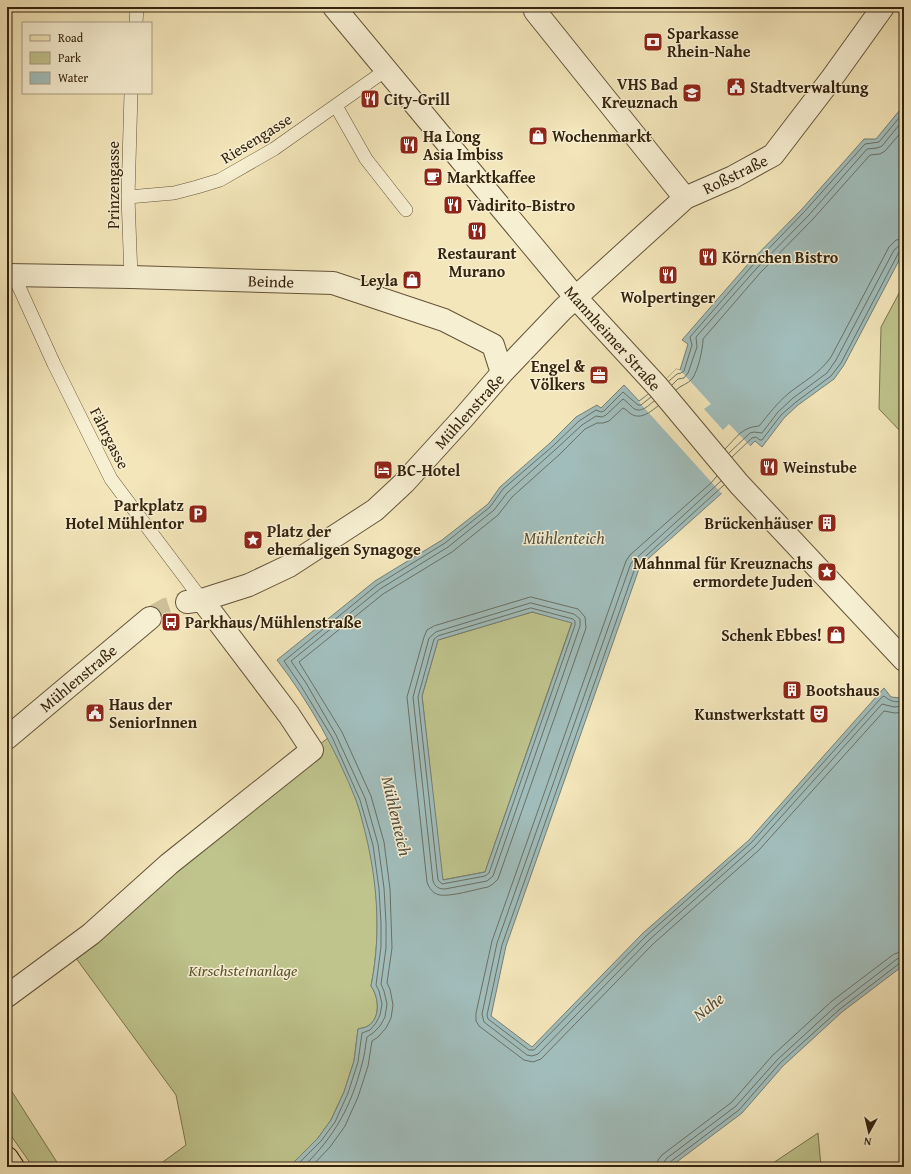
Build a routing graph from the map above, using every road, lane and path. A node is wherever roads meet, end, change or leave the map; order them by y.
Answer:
1 (138, 7) edge
2 (334, 7) edge
3 (883, 7) edge
4 (537, 9) edge
5 (136, 22) edge
6 (386, 70) junction
7 (131, 94) edge
8 (336, 106) junction
9 (128, 197) junction
10 (684, 198) junction
11 (406, 210) dead end
12 (11, 276) edge
13 (131, 277) junction
14 (576, 298) junction
15 (502, 374) junction
16 (194, 601) junction
17 (150, 618) tunnel mouth
18 (904, 660) edge
19 (7, 738) edge
20 (7, 996) edge
21 (7, 1158) edge
22 (13, 1167) edge

1 - 5 lane
2 - 6 street, Mannheimer Straße
3 - 10 street, Roßstraße
4 - 10 street
6 - 8 lane, Riesengasse
6 - 14 street, Mannheimer Straße
7 - 9 lane, Prinzengasse
8 - 9 lane, Riesengasse
8 - 11 lane
9 - 13 lane, Prinzengasse
10 - 14 street, Roßstraße
12 - 13 street, Beinde
12 - 16 lane, Fährgasse
13 - 15 street, Beinde
14 - 15 street, Mühlenstraße
14 - 18 street, Mannheimer Straße
15 - 16 street, Mühlenstraße
16 - 20 street
17 - 19 street, Mühlenstraße
21 - 22 main road

